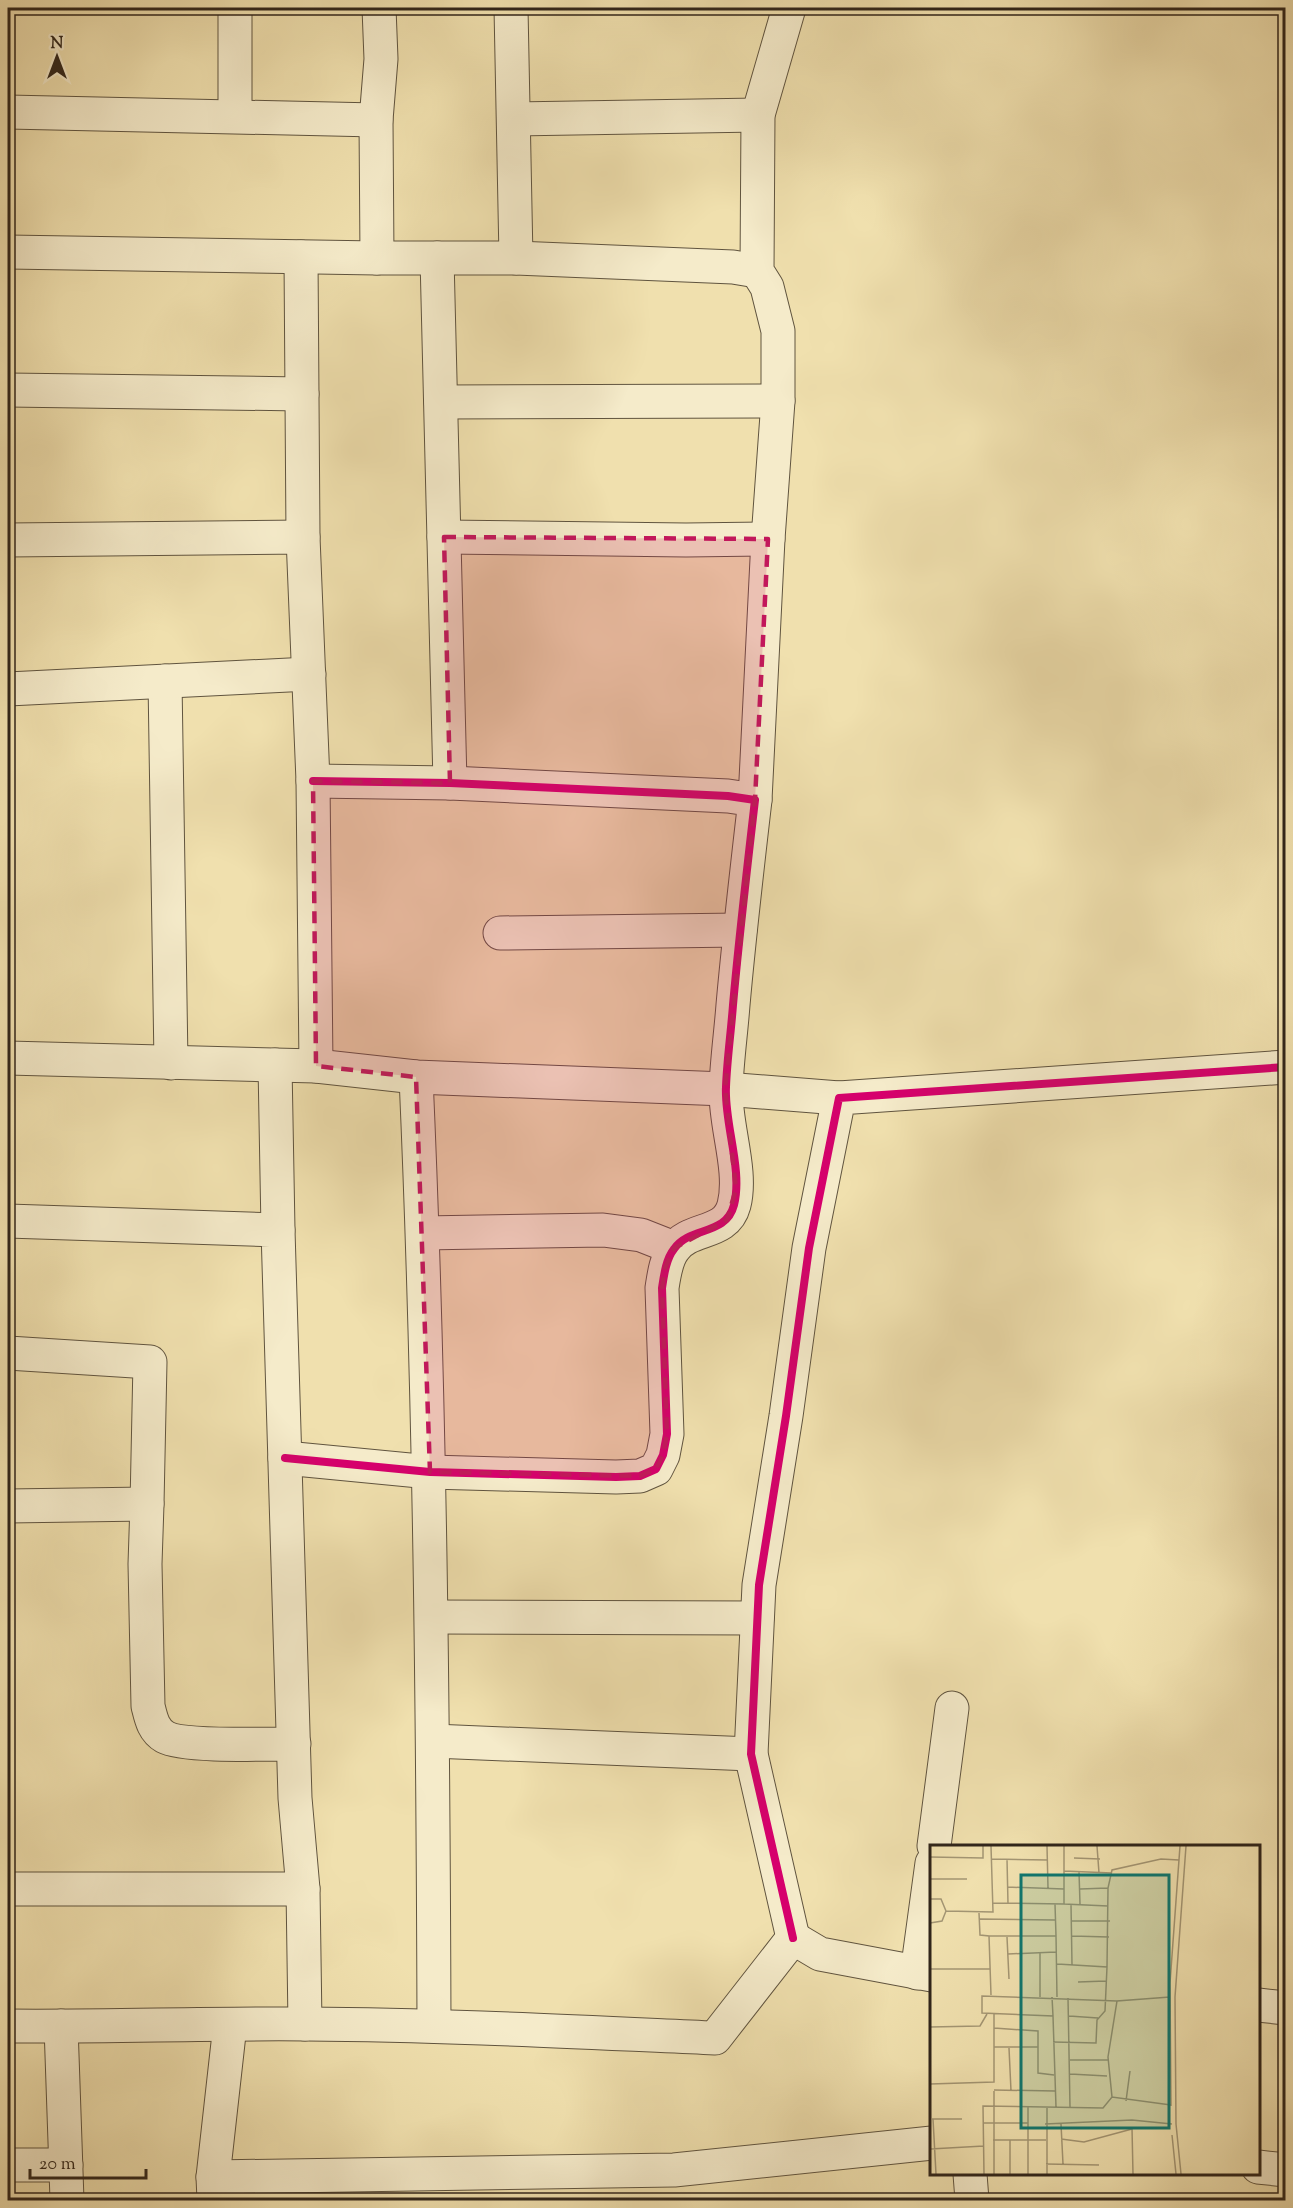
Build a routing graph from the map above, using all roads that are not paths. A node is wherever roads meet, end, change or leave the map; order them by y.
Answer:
1 (235, 8) edge
2 (379, 8) edge
3 (511, 8) edge
4 (789, 8) edge
5 (8, 112) edge
6 (758, 115) junction
7 (235, 116) junction
8 (514, 119) junction
9 (376, 120) junction
10 (8, 252) edge
11 (301, 257) junction
12 (377, 258) junction
13 (437, 258) junction
14 (516, 258) junction
15 (757, 271) junction
16 (8, 390) edge
17 (302, 394) junction
18 (778, 401) junction
19 (441, 402) junction
20 (303, 537) junction
21 (444, 537) junction
22 (768, 539) junction
23 (8, 540) edge
24 (309, 674) junction
25 (165, 681) junction
26 (8, 689) edge
27 (313, 781) junction
28 (450, 783) junction
29 (755, 801) junction
30 (740, 930) junction
31 (501, 933) dead end
32 (8, 1058) edge
33 (171, 1062) junction
34 (275, 1065) junction
35 (316, 1066) junction
36 (1286, 1067) edge
37 (416, 1077) junction
38 (725, 1089) junction
39 (839, 1098) junction
40 (8, 1221) edge
41 (278, 1230) junction
42 (423, 1233) junction
43 (674, 1248) junction
44 (8, 1353) edge
45 (285, 1458) junction
46 (430, 1472) junction
47 (147, 1504) junction
48 (8, 1506) edge
49 (432, 1617) junction
50 (757, 1618) junction
51 (952, 1708) dead end
52 (433, 1741) junction
53 (294, 1744) junction
54 (751, 1754) junction
55 (934, 1845) edge
56 (8, 1889) edge
57 (303, 1889) junction
58 (930, 1891) edge
59 (793, 1938) junction
60 (924, 1974) edge
61 (1260, 2005) edge
62 (1286, 2007) edge
63 (305, 2024) junction
64 (230, 2025) junction
65 (8, 2026) edge
66 (62, 2026) junction
67 (434, 2026) junction
68 (930, 2143) edge
69 (8, 2165) edge
70 (66, 2165) junction
71 (1260, 2167) edge
72 (1286, 2170) edge
73 (970, 2175) edge
74 (348, 2188) edge
75 (213, 2189) edge
76 (67, 2200) edge
77 (972, 2200) edge

1 - 7 street
2 - 9 street
3 - 8 street
4 - 6 street
5 - 7 street
6 - 8 street
6 - 15 street
7 - 9 street
8 - 14 street
9 - 12 street
10 - 11 street
11 - 12 street
11 - 17 street
12 - 13 street
13 - 14 street
13 - 19 street
14 - 15 street
15 - 18 street
16 - 17 street
17 - 20 street
18 - 19 street
18 - 22 street
19 - 21 street
20 - 23 street
20 - 24 street
21 - 22 street
21 - 28 street
22 - 29 street
24 - 25 street
24 - 27 street
25 - 26 street
25 - 33 street
27 - 28 street
27 - 35 street
28 - 29 street
29 - 30 street
30 - 31 street
30 - 38 street
32 - 33 street
33 - 34 street
34 - 35 street
34 - 41 street
35 - 37 street
36 - 39 street
37 - 38 street
37 - 42 street
38 - 39 street
38 - 43 street
39 - 50 street
40 - 41 street
41 - 45 street
42 - 43 street
42 - 46 street
43 - 46 street
44 - 47 street
45 - 46 street
45 - 53 street
46 - 49 street
47 - 48 street
47 - 53 street
49 - 50 street
49 - 52 street
50 - 54 street
51 - 55 street
52 - 54 street
52 - 67 street
53 - 57 street
54 - 59 street
56 - 57 street
57 - 63 street
58 - 60 street
59 - 60 street
59 - 67 street
61 - 62 street
63 - 64 street
63 - 67 street
64 - 66 street
64 - 75 street
65 - 66 street
66 - 70 street
68 - 74 street
69 - 70 street
70 - 76 street
71 - 72 street
73 - 77 street
74 - 75 street

